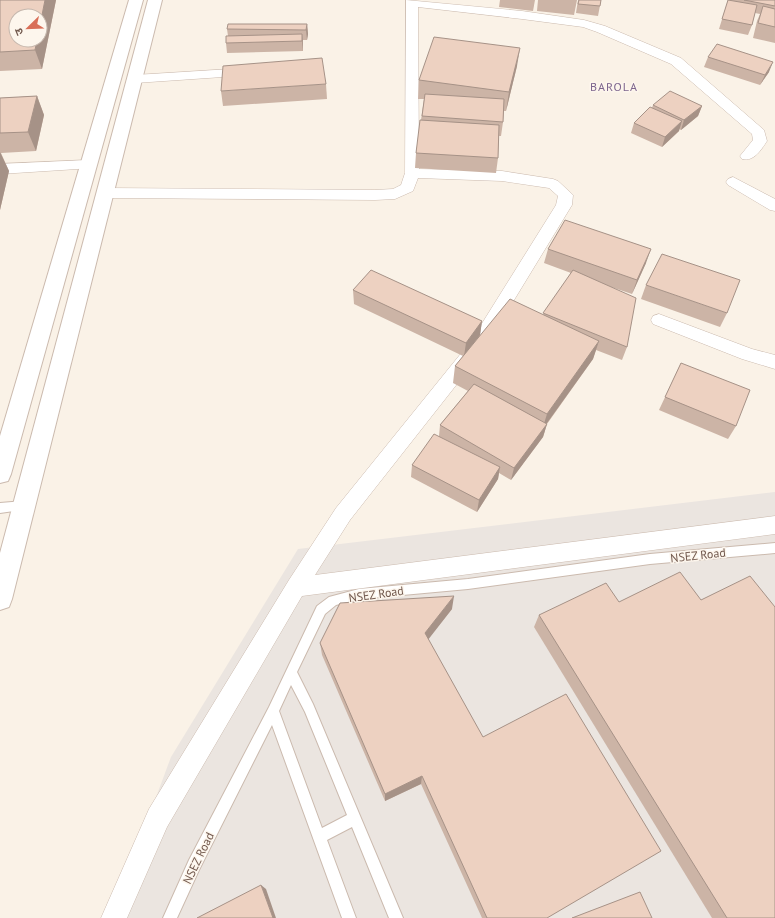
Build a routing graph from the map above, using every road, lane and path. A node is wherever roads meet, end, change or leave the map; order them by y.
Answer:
1 (136, 0) edge
2 (155, 0) edge
3 (412, 2) edge
4 (260, 72) edge
5 (135, 79) junction
6 (747, 156) dead end
7 (88, 165) junction
8 (0, 169) edge
9 (412, 173) junction
10 (733, 182) dead end
11 (105, 193) junction
12 (775, 206) edge
13 (660, 320) dead end
14 (775, 362) edge
15 (0, 474) edge
16 (24, 506) junction
17 (0, 508) edge
18 (775, 525) edge
19 (775, 548) edge
20 (296, 587) junction
21 (0, 599) edge
22 (291, 672) junction
23 (273, 712) junction
24 (354, 818) junction
25 (319, 837) junction
26 (114, 918) edge
27 (170, 918) edge
28 (349, 918) edge
29 (396, 918) edge

1 - 7 street
2 - 5 street
3 - 6 street
3 - 9 street
4 - 5 street
5 - 11 street
7 - 8 street
7 - 15 street
9 - 11 street
9 - 20 street
10 - 12 street
11 - 16 street
13 - 14 street
16 - 17 lane
16 - 21 street
18 - 20 street
19 - 22 lane, NSEZ Road
20 - 26 street
22 - 23 lane, NSEZ Road
22 - 24 lane
23 - 25 lane
23 - 27 lane, NSEZ Road
24 - 25 lane
24 - 29 lane
25 - 28 lane

